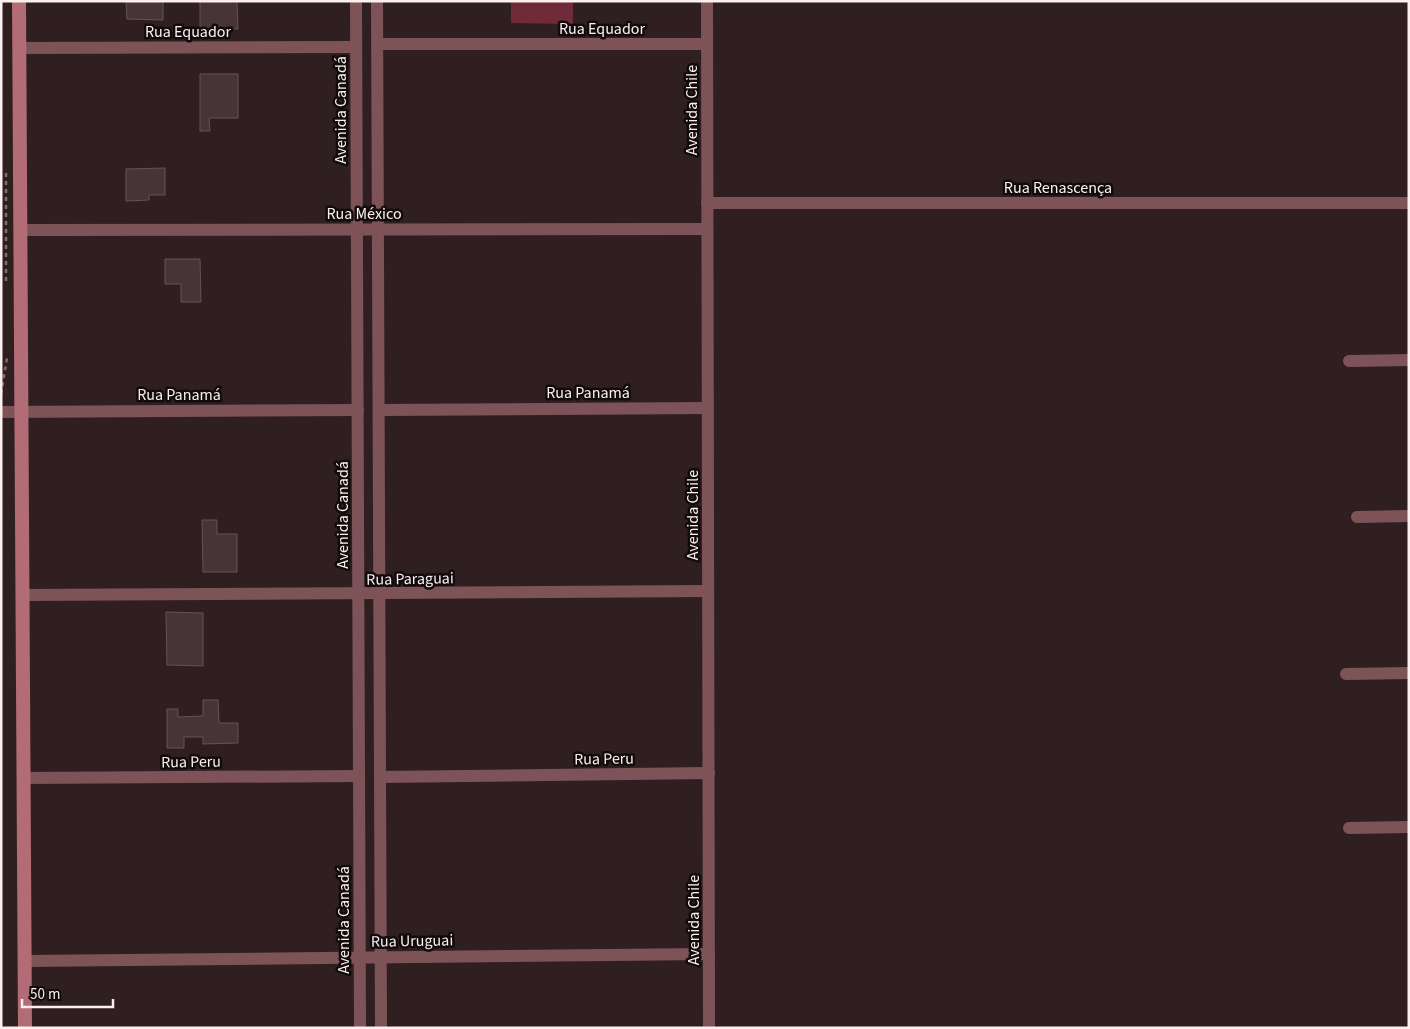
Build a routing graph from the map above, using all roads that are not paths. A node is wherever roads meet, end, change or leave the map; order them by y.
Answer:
1 (19, 1) edge
2 (356, 1) edge
3 (378, 1) edge
4 (707, 1) edge
5 (378, 44) junction
6 (707, 44) junction
7 (356, 47) junction
8 (19, 48) junction
9 (707, 203) junction
10 (1409, 203) edge
11 (357, 229) junction
12 (378, 229) junction
13 (707, 229) junction
14 (20, 230) junction
15 (1409, 360) edge
16 (1349, 361) dead end
17 (708, 408) junction
18 (358, 410) junction
19 (379, 410) junction
20 (22, 411) junction
21 (1, 412) edge
22 (1409, 516) edge
23 (1358, 517) dead end
24 (708, 591) junction
25 (358, 594) junction
26 (379, 594) junction
27 (23, 595) junction
28 (1409, 673) edge
29 (1346, 674) dead end
30 (709, 773) junction
31 (359, 776) junction
32 (24, 778) junction
33 (380, 778) junction
34 (1409, 827) edge
35 (1349, 828) dead end
36 (709, 954) junction
37 (360, 957) junction
38 (380, 957) junction
39 (25, 961) junction
40 (25, 1028) edge
41 (360, 1028) edge
42 (381, 1028) edge
43 (709, 1028) edge

1 - 8 main road
2 - 7 street, Avenida Canadá
3 - 5 street
4 - 6 street, Avenida Chile
5 - 6 street, Rua Equador
5 - 12 street
6 - 9 street, Avenida Chile
7 - 8 street, Rua Equador
7 - 11 street, Avenida Canadá
8 - 14 main road
9 - 10 street, Rua Renascença
9 - 13 street, Avenida Chile
11 - 12 street, Rua México
11 - 14 street, Rua México
11 - 18 street, Avenida Canadá
12 - 13 street, Rua México
12 - 19 street
13 - 17 street, Avenida Chile
14 - 20 main road
15 - 16 street
17 - 19 street, Rua Panamá
17 - 24 street, Avenida Chile
18 - 20 street, Rua Panamá
18 - 25 street, Avenida Canadá
19 - 26 street
20 - 21 street, Rua Panamá
20 - 27 main road
22 - 23 street
24 - 26 street, Rua Paraguai
24 - 30 street, Avenida Chile
25 - 26 street, Rua Paraguai
25 - 27 street, Rua Paraguai
25 - 31 street, Avenida Canadá
26 - 33 street
27 - 32 main road
28 - 29 street
30 - 33 street, Rua Peru
30 - 36 street, Avenida Chile
31 - 32 street, Rua Peru
31 - 37 street, Avenida Canadá
32 - 39 main road
33 - 38 street
34 - 35 street
36 - 38 street, Rua Uruguai
36 - 43 street, Avenida Chile
37 - 38 street, Rua Uruguai
37 - 39 street, Rua Uruguai
37 - 41 street, Avenida Canadá
38 - 42 street
39 - 40 main road

